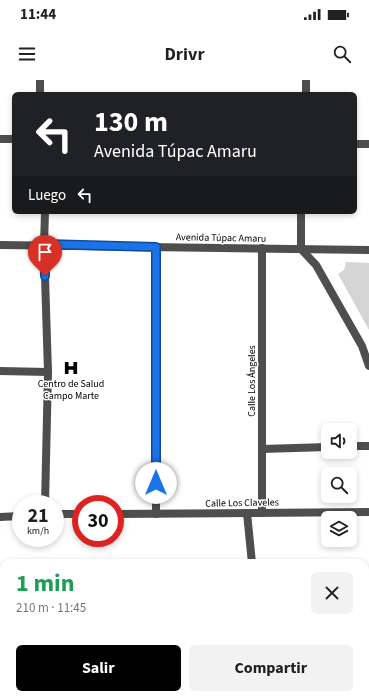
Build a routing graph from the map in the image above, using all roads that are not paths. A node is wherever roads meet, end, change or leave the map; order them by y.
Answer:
1 (40, 80) edge
2 (306, 80) edge
3 (40, 92) edge
4 (306, 92) edge
5 (0, 139) edge
6 (12, 140) edge
7 (357, 144) edge
8 (369, 144) edge
9 (45, 214) edge
10 (301, 214) edge
11 (44, 244) junction
12 (0, 245) edge
13 (156, 247) junction
14 (262, 248) junction
15 (301, 249) junction
16 (369, 250) edge
17 (369, 366) edge
18 (0, 371) edge
19 (48, 372) junction
20 (357, 446) edge
21 (369, 446) edge
22 (321, 447) edge
23 (262, 448) junction
24 (45, 495) edge
25 (369, 512) edge
26 (247, 513) junction
27 (262, 513) junction
28 (124, 514) edge
29 (156, 514) junction
30 (12, 516) edge
31 (0, 517) edge
32 (252, 559) edge
33 (0, 592) edge
34 (0, 633) edge

1 - 3 street
2 - 4 street
5 - 6 street
7 - 8 street
9 - 11 street
10 - 15 street
11 - 12 street, Avenida Túpac Amaru
11 - 13 street, Avenida Túpac Amaru
11 - 19 street
13 - 14 street, Avenida Túpac Amaru
13 - 29 street
14 - 15 street, Avenida Túpac Amaru
14 - 23 street, Calle Los Ángeles
15 - 16 street, Avenida Túpac Amaru
15 - 17 street
18 - 19 street
19 - 24 street
20 - 21 street
22 - 23 street
23 - 27 street, Calle Los Ángeles
25 - 27 street, Calle Los Claveles
26 - 27 street, Calle Los Claveles
26 - 29 street, Calle Los Claveles
26 - 32 street
28 - 29 street, Calle Los Claveles
30 - 31 street
33 - 34 street

